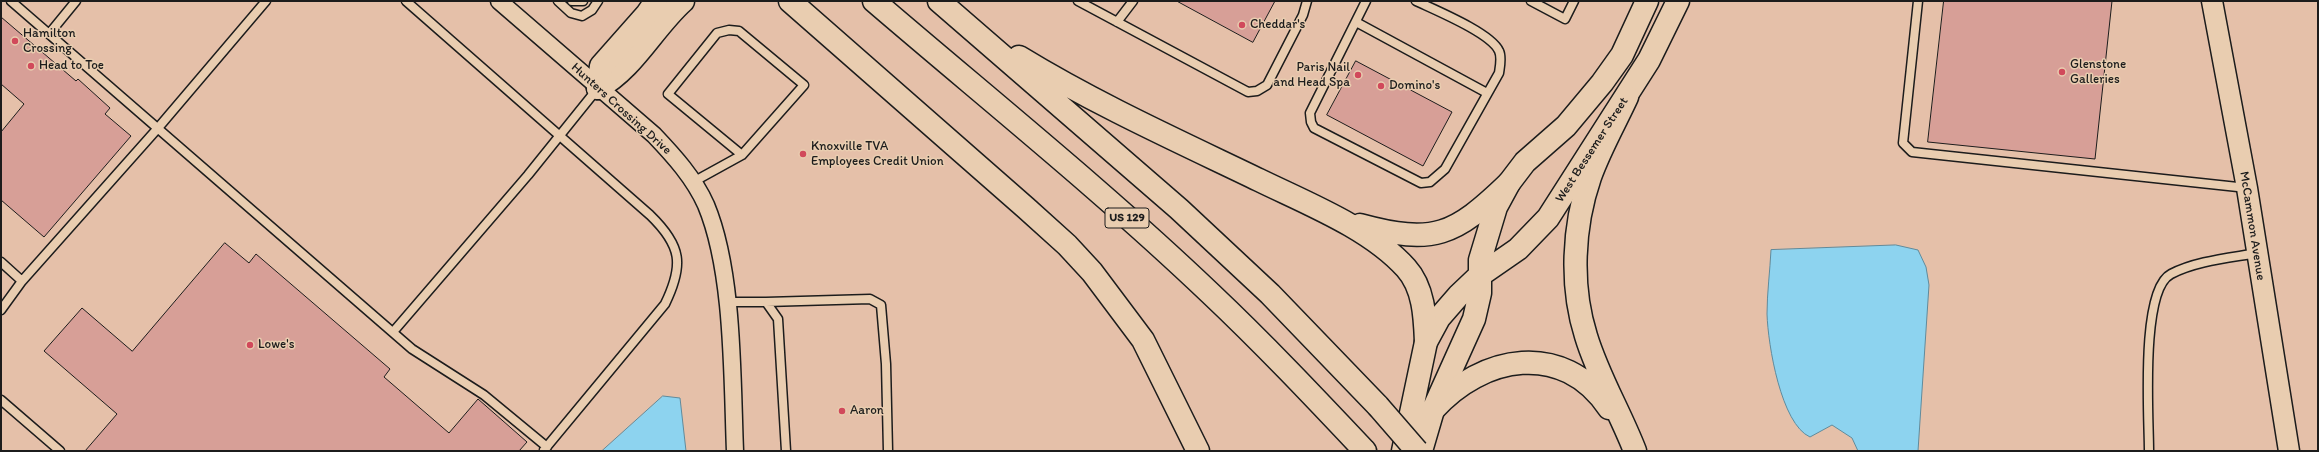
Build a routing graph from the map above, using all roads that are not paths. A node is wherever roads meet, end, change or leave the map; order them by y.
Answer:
1 (11, 1) edge
2 (76, 1) edge
3 (266, 1) edge
4 (406, 1) edge
5 (558, 1) edge
6 (572, 1) edge
7 (583, 1) edge
8 (598, 1) edge
9 (656, 1) edge
10 (684, 1) edge
11 (790, 1) edge
12 (874, 1) edge
13 (938, 1) edge
14 (1078, 1) edge
15 (1133, 1) edge
16 (1307, 1) edge
17 (1366, 1) edge
18 (1416, 1) edge
19 (1574, 1) edge
20 (1647, 1) edge
21 (1678, 1) edge
22 (1918, 1) edge
23 (2212, 1) edge
24 (1536, 2) edge
25 (505, 3) edge
26 (1117, 22) junction
27 (1356, 22) junction
28 (967, 26) junction
29 (48, 34) junction
30 (598, 88) junction
31 (1487, 93) junction
32 (1627, 97) junction
33 (158, 128) junction
34 (560, 136) junction
35 (742, 155) junction
36 (693, 182) junction
37 (1509, 182) junction
38 (2247, 188) junction
39 (1339, 219) junction
40 (2257, 253) junction
41 (1, 262) edge
42 (1479, 276) junction
43 (22, 281) junction
44 (726, 302) junction
45 (766, 302) junction
46 (1, 310) edge
47 (393, 332) junction
48 (1426, 342) junction
49 (1, 400) edge
50 (1433, 410) junction
51 (1633, 446) edge
52 (545, 449) edge
53 (60, 451) edge
54 (735, 451) edge
55 (786, 451) edge
56 (888, 451) edge
57 (1198, 451) edge
58 (1365, 451) edge
59 (1402, 451) edge
60 (1416, 451) edge
61 (1421, 451) edge
62 (2149, 451) edge
63 (2289, 451) edge

1 - 29 lane
2 - 29 lane
3 - 33 lane
4 - 34 lane
5 - 8 lane
6 - 7 lane
9 - 30 main road
10 - 30 main road
11 - 57 main road
12 - 58 main road, US 129
13 - 28 main road, US 129
14 - 26 lane
15 - 26 lane
16 - 26 lane
17 - 27 lane
18 - 31 lane
19 - 24 lane
20 - 37 main road
21 - 32 main road, West Bessemer Street
22 - 38 lane
23 - 38 street, McCammon Avenue
25 - 30 street, Hunters Crossing Drive
27 - 31 lane
27 - 31 lane
28 - 39 main road
28 - 60 main road, US 129, bridge
29 - 33 lane
30 - 34 lane
30 - 36 street, Hunters Crossing Drive
32 - 42 main road, West Bessemer Street
32 - 51 main road
33 - 43 lane
33 - 47 lane
34 - 47 lane
34 - 52 lane
35 - 35 lane
35 - 36 lane
36 - 44 street, Hunters Crossing Drive
37 - 39 main road
37 - 42 main road
38 - 40 street, McCammon Avenue
39 - 48 main road
40 - 62 lane
40 - 63 street, McCammon Avenue
41 - 43 lane
42 - 48 main road, West Bessemer Street
42 - 50 main road
43 - 46 lane
44 - 45 lane
44 - 54 street, Hunters Crossing Drive
45 - 55 lane
45 - 56 lane
47 - 52 lane
48 - 59 main road, West Bessemer Street
49 - 53 lane
50 - 51 main road
50 - 61 main road

